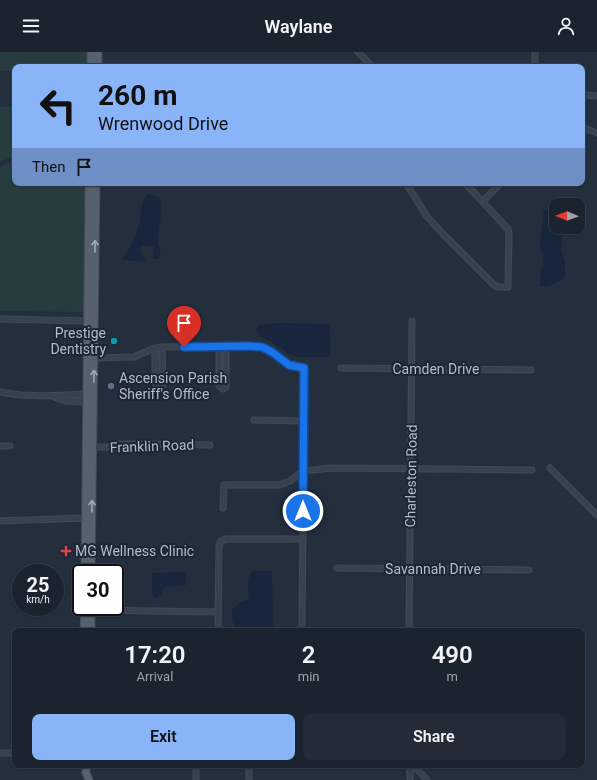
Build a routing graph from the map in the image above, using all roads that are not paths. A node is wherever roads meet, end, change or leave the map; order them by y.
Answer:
1 (91, 52) edge
2 (98, 52) edge
3 (358, 52) edge
4 (535, 52) edge
5 (91, 64) edge
6 (98, 64) edge
7 (370, 64) edge
8 (535, 64) edge
9 (585, 96) edge
10 (597, 96) edge
11 (585, 128) edge
12 (597, 133) edge
13 (90, 186) edge
14 (96, 186) edge
15 (408, 186) edge
16 (468, 186) edge
17 (498, 186) edge
18 (483, 201) junction
19 (88, 264) junction
20 (95, 297) junction
21 (0, 319) edge
22 (412, 320) dead end
23 (88, 321) junction
24 (162, 347) junction
25 (219, 347) junction
26 (226, 347) junction
27 (155, 348) junction
28 (94, 358) junction
29 (341, 368) dead end
30 (412, 369) junction
31 (531, 370) dead end
32 (0, 392) edge
33 (87, 394) junction
34 (51, 396) junction
35 (87, 402) junction
36 (254, 420) dead end
37 (304, 420) junction
38 (89, 421) junction
39 (210, 445) dead end
40 (0, 446) edge
41 (10, 446) dead end
42 (94, 447) junction
43 (93, 462) junction
44 (550, 468) dead end
45 (411, 469) junction
46 (532, 470) dead end
47 (303, 472) junction
48 (223, 508) dead end
49 (296, 511) dead end
50 (305, 512) junction
51 (597, 515) edge
52 (86, 518) junction
53 (0, 521) edge
54 (303, 539) junction
55 (92, 541) junction
56 (85, 564) edge
57 (92, 564) edge
58 (338, 568) dead end
59 (410, 568) junction
60 (529, 570) dead end
61 (124, 609) edge
62 (218, 612) junction
63 (87, 616) edge
64 (90, 616) edge
65 (85, 628) edge
66 (91, 628) edge
67 (218, 628) edge
68 (302, 628) edge
69 (409, 628) edge
70 (0, 753) edge
71 (12, 753) edge
72 (82, 768) edge
73 (88, 768) edge
74 (196, 768) edge
75 (249, 768) edge
76 (411, 768) edge
77 (414, 768) edge
78 (82, 780) edge
79 (89, 780) edge
80 (196, 780) edge
81 (249, 780) edge
82 (410, 780) edge
83 (427, 780) edge

1 - 5 main road
2 - 6 main road
3 - 7 street
4 - 8 street
9 - 10 street
11 - 12 street
13 - 19 main road
20 -> 14 main road
15 - 18 street
16 - 18 street
17 - 18 street
19 - 20 main road
19 - 23 main road
20 - 28 main road
21 - 23 street
22 - 30 street, Charleston Road
23 - 28 main road
23 - 33 main road
24 - 25 street
24 - 27 street
24 - 27 street
25 - 26 street
25 - 26 street
26 - 37 street
27 - 28 street
42 -> 28 main road
29 - 30 street, Camden Drive
30 - 31 street, Camden Drive
30 - 45 street, Charleston Road
32 - 34 street
33 - 34 street
33 - 35 main road
33 - 38 main road
34 - 35 street
35 - 38 main road
36 - 37 street
37 - 47 street
38 - 43 main road
38 - 52 main road
39 - 42 street, Franklin Road
40 - 41 street
42 - 43 main road
55 -> 43 main road
44 - 51 street
45 - 46 street
45 - 47 street
45 - 59 street, Charleston Road
47 - 48 street
47 - 50 street
49 - 50 street
50 - 54 street
52 - 53 street
52 - 55 main road
52 - 56 main road
54 - 62 street
54 - 68 street
55 - 57 main road
58 - 59 street, Savannah Drive
59 - 60 street, Savannah Drive
59 - 69 street, Charleston Road
61 - 62 street
62 - 67 street
63 - 65 main road
64 - 66 main road
70 - 71 street
72 - 78 main road
73 - 79 main road
74 - 80 street
75 - 81 street
76 - 82 street
77 - 83 street

